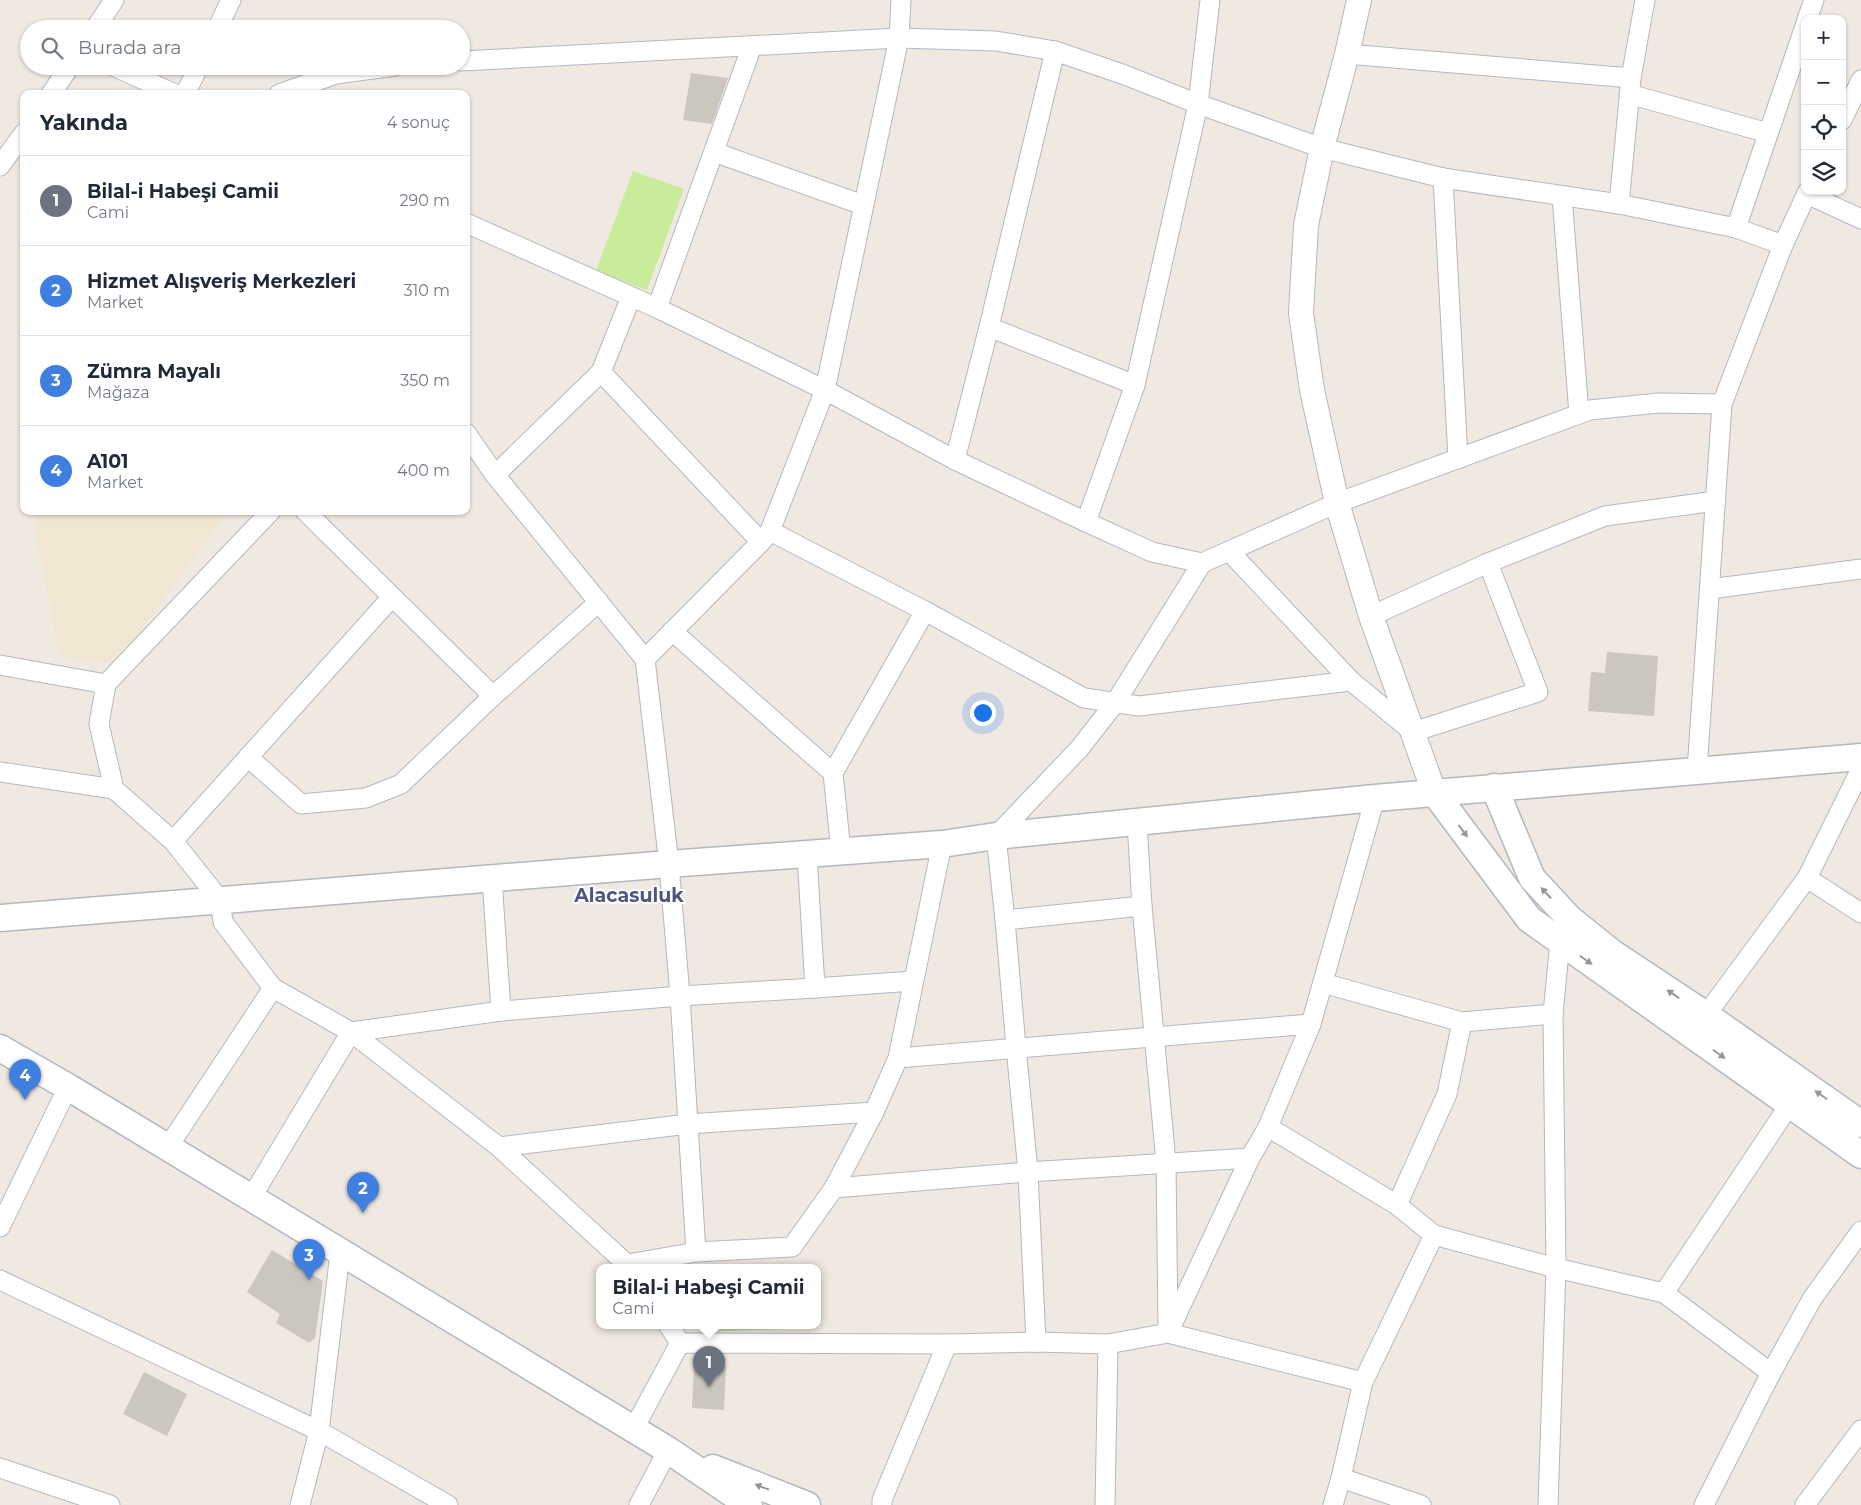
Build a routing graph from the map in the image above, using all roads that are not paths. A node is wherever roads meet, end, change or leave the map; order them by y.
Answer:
1 (114, 0) edge
2 (231, 0) edge
3 (901, 0) edge
4 (1210, 0) edge
5 (1359, 0) edge
6 (1645, 0) edge
7 (1814, 0) edge
8 (1808, 15) edge
9 (101, 20) edge
10 (221, 20) edge
11 (1801, 37) edge
12 (899, 38) junction
13 (752, 46) junction
14 (1055, 51) junction
15 (1347, 54) junction
16 (470, 61) edge
17 (64, 75) edge
18 (132, 75) edge
19 (194, 75) edge
20 (333, 75) edge
21 (1861, 80) edge
22 (1630, 86) junction
23 (54, 90) edge
24 (166, 90) edge
25 (187, 90) edge
26 (290, 90) edge
27 (1198, 104) junction
28 (1846, 112) edge
29 (1768, 132) junction
30 (20, 138) edge
31 (1322, 148) junction
32 (714, 152) junction
33 (0, 166) edge
34 (1443, 178) junction
35 (1807, 195) edge
36 (1812, 195) edge
37 (1562, 196) junction
38 (1619, 204) junction
39 (864, 205) junction
40 (1861, 219) edge
41 (1736, 228) junction
42 (470, 230) edge
43 (1783, 245) junction
44 (631, 297) junction
45 (657, 308) junction
46 (990, 327) junction
47 (601, 372) junction
48 (1134, 385) junction
49 (824, 390) junction
50 (1722, 404) junction
51 (1579, 414) junction
52 (470, 439) edge
53 (1458, 459) junction
54 (955, 460) junction
55 (495, 475) junction
56 (1716, 501) junction
57 (1337, 503) junction
58 (267, 515) edge
59 (309, 515) edge
60 (1086, 522) junction
61 (765, 537) junction
62 (1230, 552) junction
63 (1202, 563) junction
64 (1488, 563) junction
65 (1861, 569) edge
66 (1710, 589) junction
67 (392, 597) junction
68 (598, 602) junction
69 (925, 611) junction
70 (1371, 616) junction
71 (672, 631) junction
72 (645, 659) junction
73 (0, 665) edge
74 (1351, 681) junction
75 (106, 684) junction
76 (493, 696) junction
77 (1114, 703) junction
78 (1413, 732) junction
79 (248, 757) junction
80 (1861, 757) edge
81 (1861, 769) edge
82 (1697, 771) junction
83 (0, 772) edge
84 (834, 773) junction
85 (1494, 787) junction
86 (114, 789) junction
87 (1434, 792) junction
88 (1375, 798) junction
89 (1137, 822) junction
90 (996, 836) junction
91 (173, 841) junction
92 (942, 844) junction
93 (841, 852) junction
94 (807, 855) junction
95 (669, 864) junction
96 (492, 878) junction
97 (1807, 878) junction
98 (220, 900) junction
99 (1142, 906) junction
100 (1861, 913) edge
101 (28, 916) junction
102 (0, 918) edge
103 (1006, 920) junction
104 (1565, 930) junction
105 (0, 933) edge
106 (912, 982) junction
107 (1323, 983) junction
108 (273, 988) junction
109 (815, 988) junction
110 (680, 996) junction
111 (501, 1011) junction
112 (1553, 1014) junction
113 (1706, 1016) junction
114 (1462, 1022) junction
115 (1311, 1024) junction
116 (351, 1032) junction
117 (0, 1036) edge
118 (1154, 1037) junction
119 (0, 1048) edge
120 (1016, 1048) junction
121 (898, 1058) junction
122 (68, 1086) junction
123 (1790, 1104) junction
124 (874, 1112) junction
125 (688, 1124) junction
126 (1861, 1124) edge
127 (1268, 1126) junction
128 (168, 1147) junction
129 (499, 1147) junction
130 (1861, 1155) edge
131 (1250, 1158) junction
132 (1166, 1162) junction
133 (1028, 1172) junction
134 (834, 1188) junction
135 (251, 1198) junction
136 (1397, 1205) junction
137 (0, 1227) edge
138 (1861, 1231) edge
139 (1434, 1235) junction
140 (696, 1252) junction
141 (340, 1253) junction
142 (627, 1264) edge
143 (639, 1264) edge
144 (1556, 1268) junction
145 (0, 1280) edge
146 (1664, 1294) junction
147 (671, 1329) edge
148 (1168, 1333) junction
149 (1036, 1342) junction
150 (680, 1343) junction
151 (947, 1344) junction
152 (1108, 1344) junction
153 (1770, 1374) junction
154 (1363, 1382) junction
155 (633, 1430) junction
156 (1861, 1430) edge
157 (319, 1431) junction
158 (668, 1450) junction
159 (0, 1468) edge
160 (1341, 1478) junction
161 (1550, 1504) edge
162 (110, 1505) edge
163 (300, 1505) edge
164 (448, 1505) edge
165 (639, 1505) edge
166 (749, 1505) edge
167 (807, 1505) edge
168 (882, 1505) edge
169 (1106, 1505) edge
170 (1333, 1505) edge
171 (1420, 1505) edge
172 (1704, 1505) edge
173 (1805, 1505) edge

1 - 9 street
2 - 10 street
3 - 12 street
4 - 27 street
5 - 15 street
6 - 22 street
7 - 8 street
11 - 29 street
12 - 13 street
12 - 14 street
12 - 39 street
13 - 16 street
13 - 32 street
14 - 27 street
14 - 46 street
15 - 22 street
15 - 31 street
17 - 23 street
18 - 24 street
19 - 25 street
20 - 26 street
21 - 28 street
22 - 29 street
22 - 38 street
27 - 31 street
27 - 48 street
29 - 41 street
30 - 33 street
31 - 34 street
31 - 57 street
32 - 39 street
32 - 45 street
34 - 37 street
34 - 53 street
35 - 43 street
36 - 40 street
37 - 38 street
37 - 51 street
38 - 41 street
39 - 49 street
41 - 43 street
42 - 44 street
43 - 50 street
44 - 45 street
44 - 47 street
45 - 49 street
46 - 48 street
46 - 54 street
47 - 55 street
47 - 61 street
48 - 60 street
49 - 54 street
49 - 61 street
50 - 51 street
50 - 56 street
51 - 53 street
52 - 55 street
53 - 57 street
54 - 60 street
55 - 68 street
56 - 64 street
56 - 66 street
57 - 62 street
57 - 70 street
58 - 75 street
59 - 67 street
60 - 63 street
61 - 69 street
61 - 71 street
62 - 63 street
62 - 74 street
63 - 77 street
64 - 70 street
64 - 78 street
65 - 66 street
66 - 82 street
67 - 76 street
67 - 79 street
68 - 72 street
68 - 76 street
69 - 77 street
69 - 84 street
70 - 78 street
71 - 72 street
71 - 84 street
72 - 95 street
73 - 75 street
74 - 77 street
74 - 78 street
75 - 86 street
76 - 79 street
77 - 90 street
78 - 87 street
79 - 91 street
80 - 82 main road
81 - 97 street
82 - 85 main road
83 - 86 street
84 - 93 street
85 - 87 main road
104 -> 85 main road
86 - 91 street
87 - 88 main road
87 -> 104 main road
88 - 89 main road
88 - 107 street
89 - 90 main road
89 - 99 street
90 - 92 main road
90 - 103 street
91 - 98 street
92 - 93 main road
92 - 106 street
93 - 94 main road
94 - 95 main road
94 - 109 street
95 - 96 main road
95 - 110 street
96 - 98 main road
96 - 111 street
97 - 100 street
97 - 113 street
98 - 101 main road
98 - 108 street
99 - 103 street
99 - 118 street
101 - 102 main road
101 - 105 main road
103 - 120 street
104 - 112 street
113 -> 104 main road
104 -> 123 main road
106 - 109 street
106 - 121 street
107 - 114 street
107 - 115 street
108 - 116 street
108 - 128 street
109 - 110 street
110 - 111 street
110 - 125 street
111 - 116 street
112 - 114 street
112 - 144 street
126 -> 113 main road
114 - 136 street
115 - 118 street
115 - 127 street
116 - 129 street
116 - 135 street
117 - 122 main road
118 - 120 street
118 - 132 street
119 - 122 main road
120 - 121 street
120 - 133 street
121 - 124 street
122 - 128 main road
122 - 137 street
123 - 130 main road
123 - 146 street
124 - 125 street
124 - 134 street
125 - 129 street
125 - 140 street
127 - 131 street
127 - 136 street
128 - 135 main road
129 - 142 street
131 - 132 street
131 - 148 street
132 - 133 street
132 - 148 street
133 - 134 street
133 - 149 street
134 - 140 street
135 - 141 main road
136 - 139 street
138 - 153 street
139 - 144 street
139 - 154 street
140 - 143 street
141 - 155 main road
141 - 157 street
144 - 146 street
144 - 161 street
145 - 157 street
146 - 153 street
147 - 150 street
148 - 152 street
148 - 154 street
149 - 151 street
149 - 152 street
150 - 151 street
150 - 155 street
151 - 168 street
152 - 169 street
153 - 172 street
154 - 160 street
155 - 158 main road
156 - 173 street
157 - 163 street
157 - 164 street
158 - 165 street
158 - 166 main road
167 -> 158 main road
159 - 162 street
160 - 170 street
160 - 171 street

